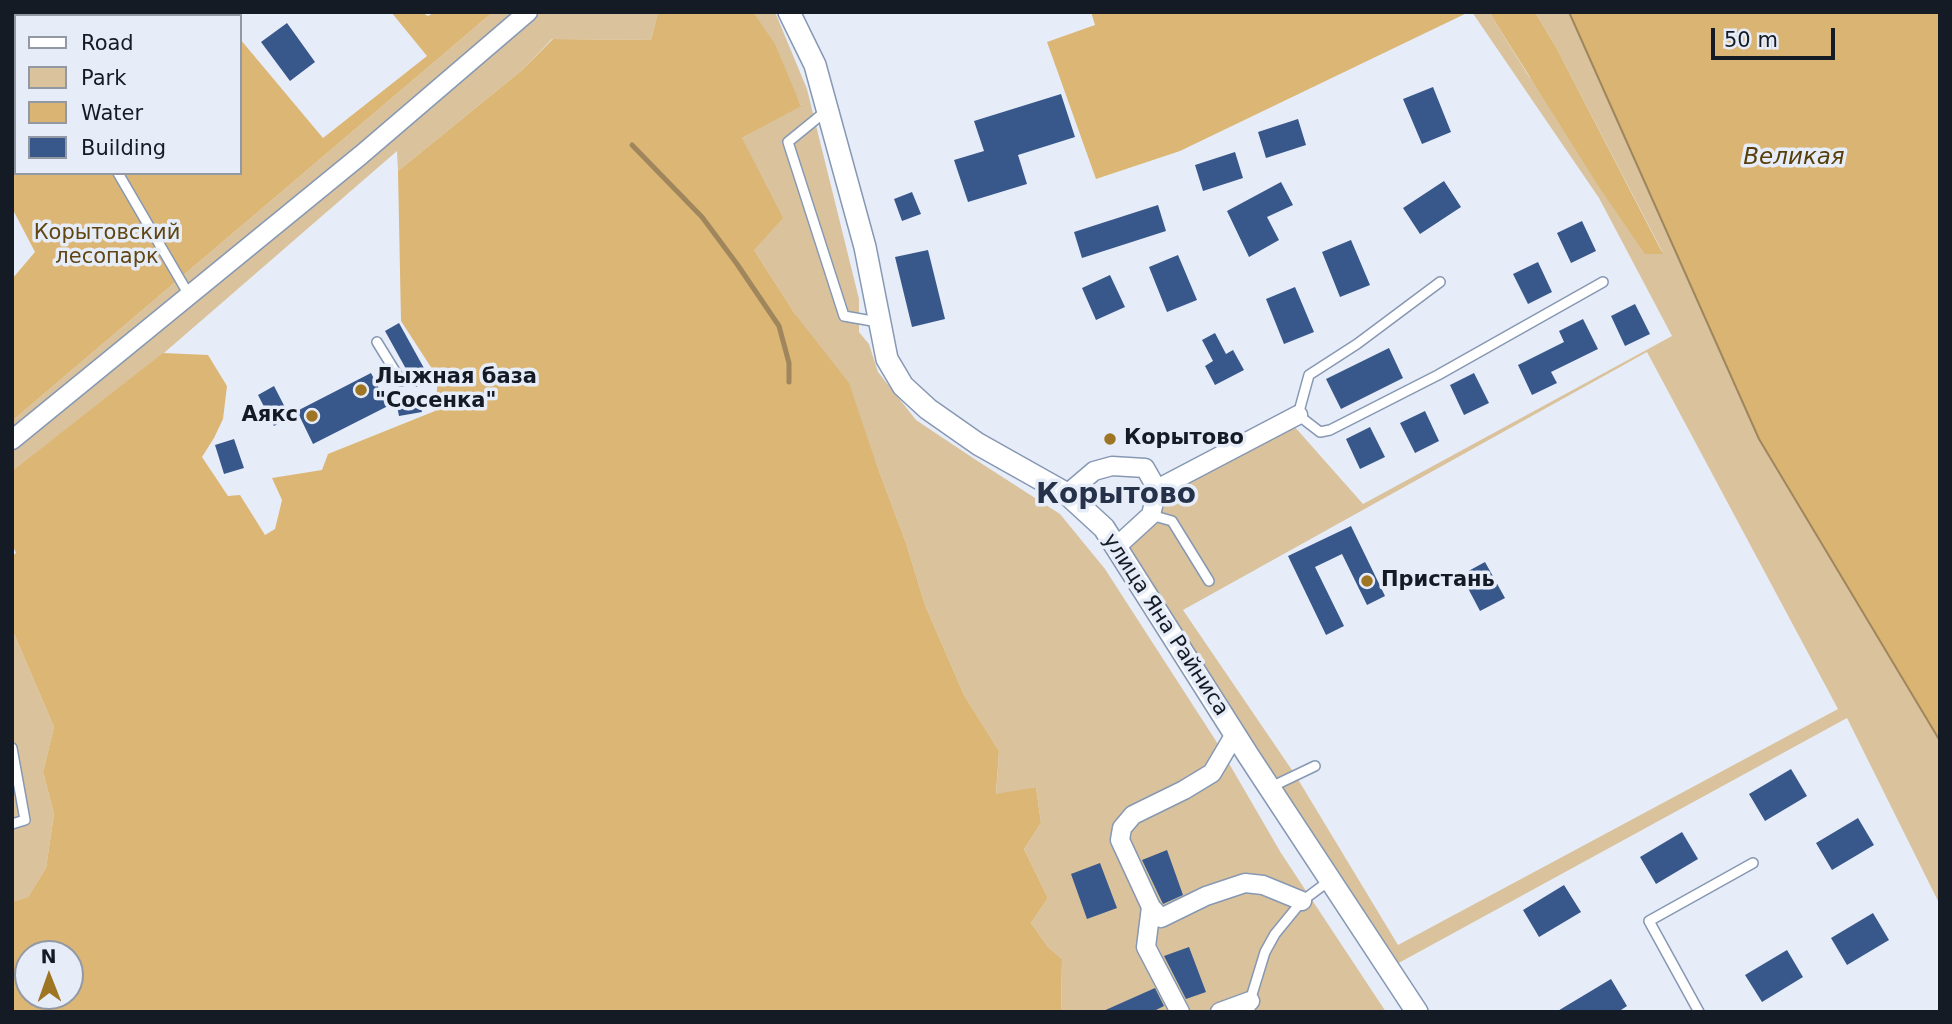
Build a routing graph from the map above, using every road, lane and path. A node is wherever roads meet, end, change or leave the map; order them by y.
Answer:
1 (528, 12) edge
2 (789, 12) edge
3 (827, 110) junction
4 (119, 175) edge
5 (1440, 282) dead end
6 (1603, 282) dead end
7 (189, 295) junction
8 (880, 323) junction
9 (377, 342) dead end
10 (401, 381) dead end
11 (1298, 415) junction
12 (12, 440) edge
13 (1157, 489) junction
14 (1067, 494) junction
15 (1151, 515) junction
16 (1115, 547) junction
17 (1209, 581) dead end
18 (1235, 734) junction
19 (12, 748) edge
20 (1315, 766) dead end
21 (1269, 788) junction
22 (12, 824) edge
23 (1753, 863) dead end
24 (1330, 880) junction
25 (1302, 901) junction
26 (1151, 907) junction
27 (1250, 1007) edge
28 (1180, 1012) edge
29 (1220, 1012) edge
30 (1417, 1012) edge
31 (1699, 1012) edge

1 - 7 street
2 - 3 street, улица Яна Райниса
3 - 8 street, улица Яна Райниса
3 - 8 lane
4 - 7 lane
5 - 11 lane
6 - 11 lane
7 - 12 street
8 - 14 street, улица Яна Райниса
9 - 10 lane
11 - 13 street
13 - 14 street
13 - 15 street
14 - 16 street, улица Яна Райниса
15 - 16 street
15 - 17 lane
16 - 18 street, улица Яна Райниса
18 - 21 street, улица Яна Райниса
18 - 26 street
19 - 22 lane
20 - 21 lane
21 - 24 street, улица Яна Райниса
23 - 31 lane
24 - 25 lane
24 - 30 street, улица Яна Райниса
25 - 26 street
25 - 27 lane
26 - 28 street
27 - 29 street

